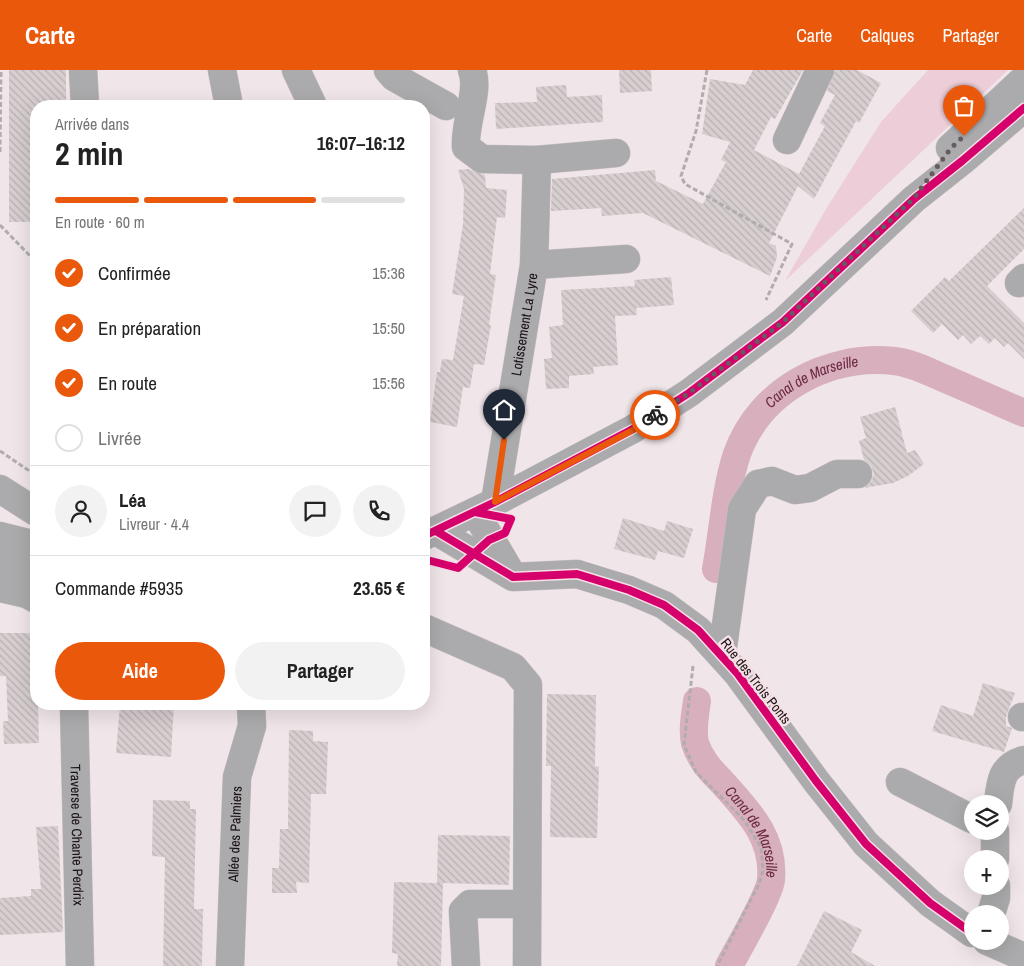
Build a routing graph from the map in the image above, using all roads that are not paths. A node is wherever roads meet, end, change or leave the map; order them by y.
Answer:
1 (84, 70) edge
2 (222, 70) edge
3 (296, 70) edge
4 (388, 70) edge
5 (472, 70) edge
6 (820, 70) edge
7 (1024, 79) edge
8 (85, 100) edge
9 (228, 100) edge
10 (310, 100) edge
11 (446, 106) dead end
12 (1024, 108) edge
13 (787, 140) dead end
14 (616, 153) dead end
15 (537, 160) junction
16 (914, 198) junction
17 (626, 259) dead end
18 (534, 265) junction
19 (858, 474) dead end
20 (0, 489) edge
21 (485, 507) junction
22 (30, 508) edge
23 (430, 534) edge
24 (0, 536) edge
25 (30, 544) edge
26 (0, 560) edge
27 (30, 570) edge
28 (513, 577) junction
29 (0, 588) edge
30 (30, 596) edge
31 (430, 631) edge
32 (722, 654) junction
33 (74, 710) edge
34 (251, 710) edge
35 (1024, 760) edge
36 (900, 782) dead end
37 (999, 795) edge
38 (964, 815) edge
39 (526, 904) junction
40 (964, 926) edge
41 (992, 950) edge
42 (1008, 950) edge
43 (1024, 957) edge
44 (80, 966) edge
45 (230, 966) edge
46 (466, 966) edge
47 (527, 966) edge
48 (1005, 966) edge

1 - 8 street
2 - 9 street
3 - 10 street
4 - 11 street
5 - 15 street
6 - 13 street
7 - 16 street
12 - 16 street
14 - 15 street
15 - 18 street, Lotissement La Lyre
16 - 21 street
17 - 18 street, Lotissement La Lyre
18 - 21 street, Lotissement La Lyre
19 - 32 street
20 - 22 street
21 - 23 street
21 - 28 street
23 - 28 street
24 - 25 street
26 - 27 street
28 - 32 street, Rue des Trois Ponts
29 - 30 street
31 - 39 street
32 - 40 street, Rue des Trois Ponts
33 - 44 street, Traverse de Chante Perdrix
34 - 45 street, Allée des Palmiers
35 - 37 street
36 - 38 street
39 - 46 street
39 - 47 street
41 - 48 street
42 - 43 street, Rue des Trois Ponts

